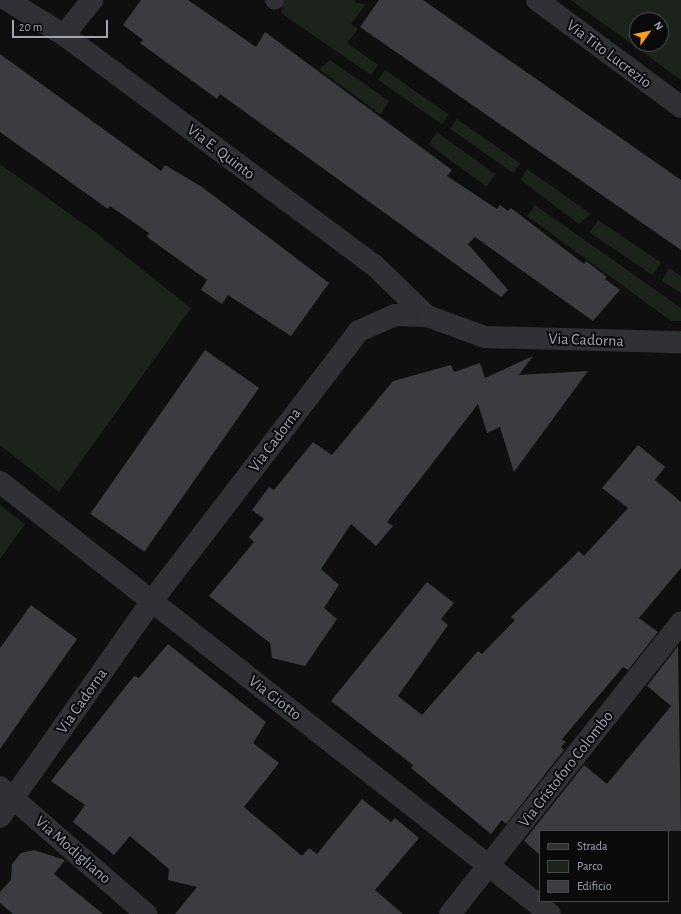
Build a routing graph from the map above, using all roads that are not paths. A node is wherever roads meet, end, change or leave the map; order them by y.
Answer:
1 (7, 0) edge
2 (92, 0) edge
3 (537, 0) edge
4 (64, 35) junction
5 (681, 107) edge
6 (426, 316) junction
7 (681, 342) edge
8 (0, 482) edge
9 (151, 602) junction
10 (681, 623) edge
11 (7, 792) edge
12 (0, 817) edge
13 (490, 866) junction
14 (146, 914) edge
15 (450, 914) edge
16 (550, 914) edge

1 - 4 street, Via E. Quinto
2 - 4 street
3 - 5 street, Via Tito Lucrezio
4 - 6 street, Via E. Quinto
6 - 7 street, Via Cadorna
6 - 9 street, Via Cadorna
8 - 9 street, Via Giotto
9 - 11 street, Via Cadorna
9 - 13 street, Via Giotto
10 - 13 street, Via Cristoforo Colombo
11 - 12 street, Via Cadorna
11 - 14 street, Via Modigliano
13 - 15 street, Via Cristoforo Colombo
13 - 16 street, Via Giotto

